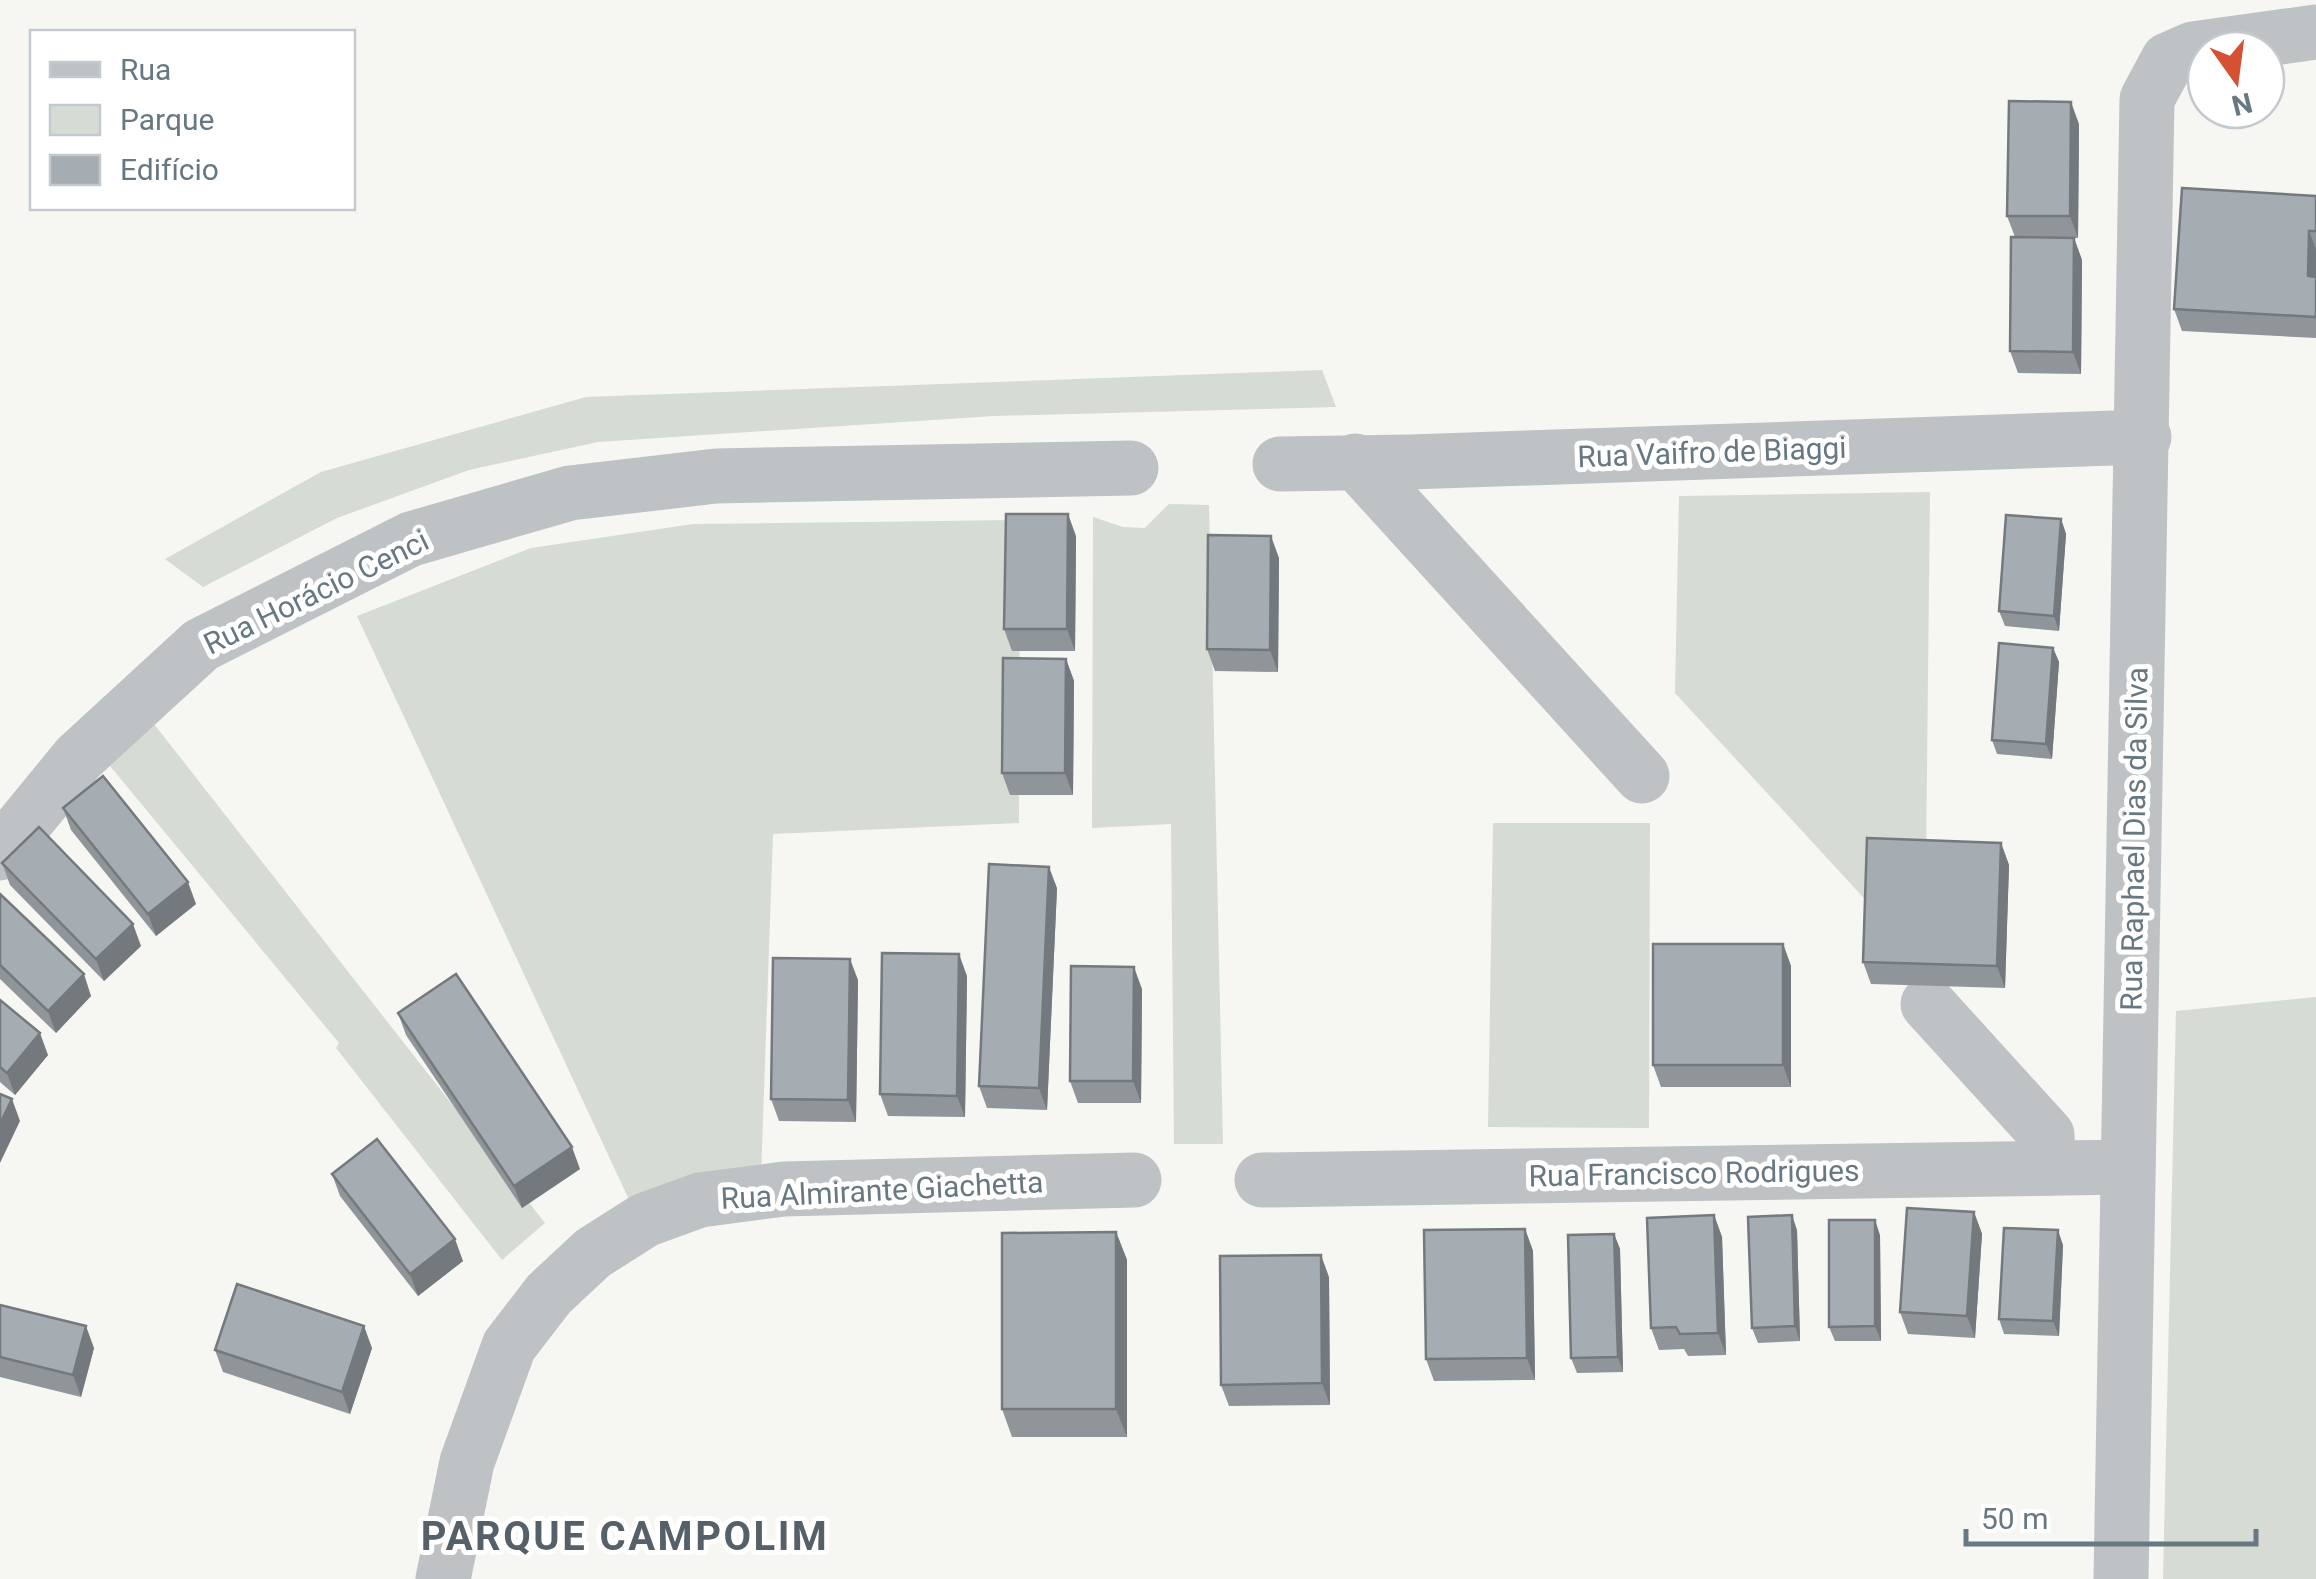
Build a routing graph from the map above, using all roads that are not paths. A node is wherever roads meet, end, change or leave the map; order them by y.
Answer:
1 (2316, 32) edge
2 (2144, 437) junction
3 (1356, 460) junction
4 (1280, 464) dead end
5 (1131, 468) dead end
6 (1642, 776) dead end
7 (0, 853) edge
8 (1928, 1004) dead end
9 (2126, 1167) junction
10 (2048, 1168) junction
11 (1134, 1180) dead end
12 (1262, 1180) dead end
13 (444, 1579) edge
14 (2121, 1579) edge

1 - 2 street, Rua Raphael Dias da Silva
2 - 3 street, Rua Vaifro de Biaggi
2 - 9 street, Rua Raphael Dias da Silva
3 - 4 street, Rua Vaifro de Biaggi
3 - 6 street
5 - 7 street, Rua Horácio Cenci
8 - 10 street
9 - 10 street, Rua Francisco Rodrigues
9 - 14 street, Rua Raphael Dias da Silva
10 - 12 street, Rua Francisco Rodrigues
11 - 13 street, Rua Almirante Giachetta

